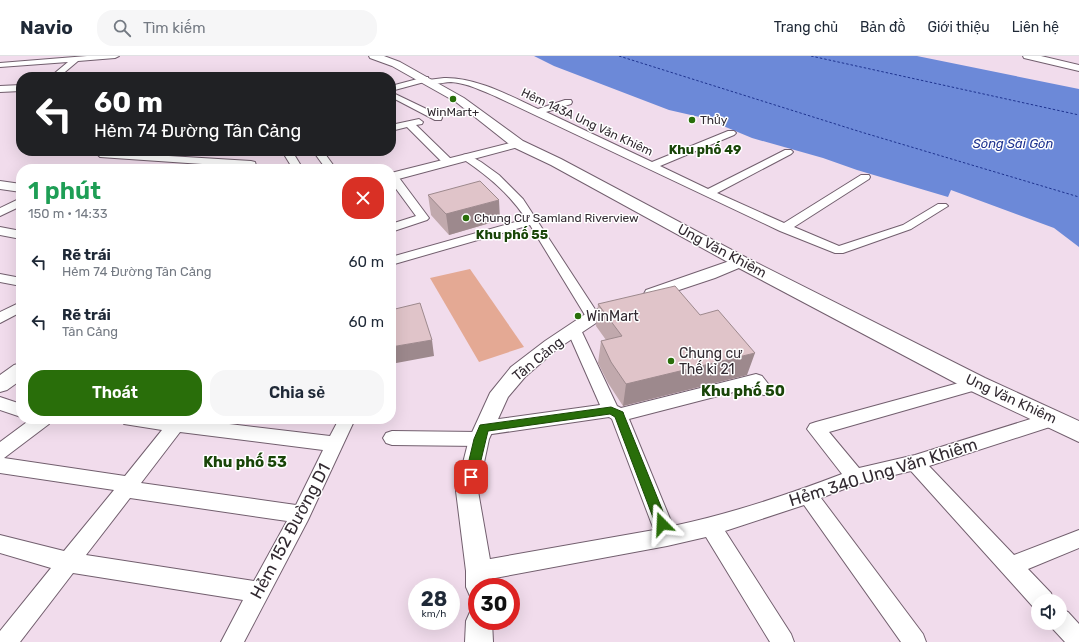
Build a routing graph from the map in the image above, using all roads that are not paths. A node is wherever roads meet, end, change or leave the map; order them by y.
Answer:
1 (115, 56) edge
2 (374, 56) edge
3 (1028, 56) edge
4 (76, 59) junction
5 (0, 65) edge
6 (1079, 68) edge
7 (60, 72) edge
8 (428, 81) junction
9 (16, 88) edge
10 (396, 88) edge
11 (0, 89) edge
12 (396, 97) edge
13 (568, 102) dead end
14 (537, 112) junction
15 (409, 124) junction
16 (396, 127) edge
17 (731, 133) dead end
18 (518, 144) junction
19 (788, 152) dead end
20 (124, 156) edge
21 (193, 156) edge
22 (467, 157) junction
23 (188, 159) junction
24 (448, 162) junction
25 (180, 164) edge
26 (251, 164) edge
27 (651, 166) junction
28 (396, 176) edge
29 (865, 177) dead end
30 (396, 182) edge
31 (0, 185) edge
32 (16, 187) edge
33 (708, 193) junction
34 (16, 204) edge
35 (942, 206) dead end
36 (0, 213) edge
37 (533, 221) junction
38 (396, 226) edge
39 (784, 228) junction
40 (0, 231) edge
41 (16, 234) edge
42 (396, 260) edge
43 (741, 262) junction
44 (0, 278) edge
45 (16, 281) edge
46 (16, 309) edge
47 (593, 317) junction
48 (0, 318) edge
49 (574, 330) junction
50 (16, 374) edge
51 (977, 384) junction
52 (0, 385) edge
53 (765, 390) dead end
54 (0, 403) edge
55 (16, 409) edge
56 (615, 413) junction
57 (1053, 419) junction
58 (36, 424) edge
59 (176, 424) edge
60 (192, 424) edge
61 (345, 424) edge
62 (1079, 432) edge
63 (482, 434) junction
64 (392, 438) dead end
65 (335, 444) junction
66 (0, 452) edge
67 (915, 463) junction
68 (0, 465) edge
69 (855, 477) junction
70 (126, 487) junction
71 (808, 495) junction
72 (301, 514) junction
73 (711, 527) junction
74 (667, 537) junction
75 (1079, 539) edge
76 (0, 544) edge
77 (67, 562) junction
78 (1011, 566) junction
79 (479, 578) edge
80 (483, 578) edge
81 (258, 592) junction
82 (1037, 594) edge
83 (1067, 627) edge
84 (479, 630) edge
85 (1079, 640) edge
86 (6, 642) edge
87 (232, 642) edge
88 (479, 642) edge
89 (783, 642) edge
90 (915, 642) edge

1 - 4 street
2 - 8 main road, Ung Văn Khiêm
3 - 6 main road
4 - 5 street
4 - 7 street
8 - 10 street, Hẻm 143A Ung Văn Khiêm
8 - 14 street, Hẻm 143A Ung Văn Khiêm
8 - 18 main road, Ung Văn Khiêm
9 - 11 street
12 - 15 street
13 - 14 street
14 - 27 street, Hẻm 143A Ung Văn Khiêm
15 - 16 street
15 - 24 street
17 - 27 street
18 - 22 street
18 - 43 main road, Ung Văn Khiêm
19 - 33 street
20 - 23 street
21 - 23 street
22 - 24 street
22 - 37 street
23 - 25 street
23 - 26 street
24 - 28 street
27 - 33 street, Hẻm 143A Ung Văn Khiêm
29 - 39 street
30 - 38 street
31 - 32 street
33 - 39 street, Hẻm 143A Ung Văn Khiêm
34 - 36 street
35 - 39 street, Hẻm 143A Ung Văn Khiêm
37 - 42 street
37 - 47 street
40 - 41 street
43 - 47 street, Tân Cảng
43 - 51 main road, Ung Văn Khiêm
44 - 45 street
46 - 48 street
47 - 49 street, Tân Cảng
49 - 56 street
49 - 63 street, Tân Cảng
50 - 52 street
51 - 57 main road, Ung Văn Khiêm
51 - 69 street
53 - 56 street
54 - 55 street
56 - 63 street
56 - 74 street
57 - 62 main road, Ung Văn Khiêm
57 - 67 street, Hẻm 340 Ung Văn Khiêm
58 - 66 street
59 - 70 street
60 - 65 street
61 - 65 street, Hẻm 152 Đường D1
63 - 64 street
63 - 79 street, Tân Cảng
65 - 72 street, Hẻm 152 Đường D1
67 - 69 street, Hẻm 340 Ung Văn Khiêm
67 - 78 street
68 - 70 street
69 - 71 street, Hẻm 340 Ung Văn Khiêm
70 - 72 street
70 - 77 street
71 - 73 street, Hẻm 340 Ung Văn Khiêm
71 - 90 street
72 - 81 street, Hẻm 152 Đường D1
73 - 74 street, Hẻm 340 Ung Văn Khiêm
73 - 89 street
74 - 80 street, Hẻm 340 Ung Văn Khiêm
75 - 78 street
76 - 77 street
77 - 81 street
77 - 86 street
78 - 82 street
81 - 87 street, Hẻm 152 Đường D1
83 - 85 street
84 - 88 street

